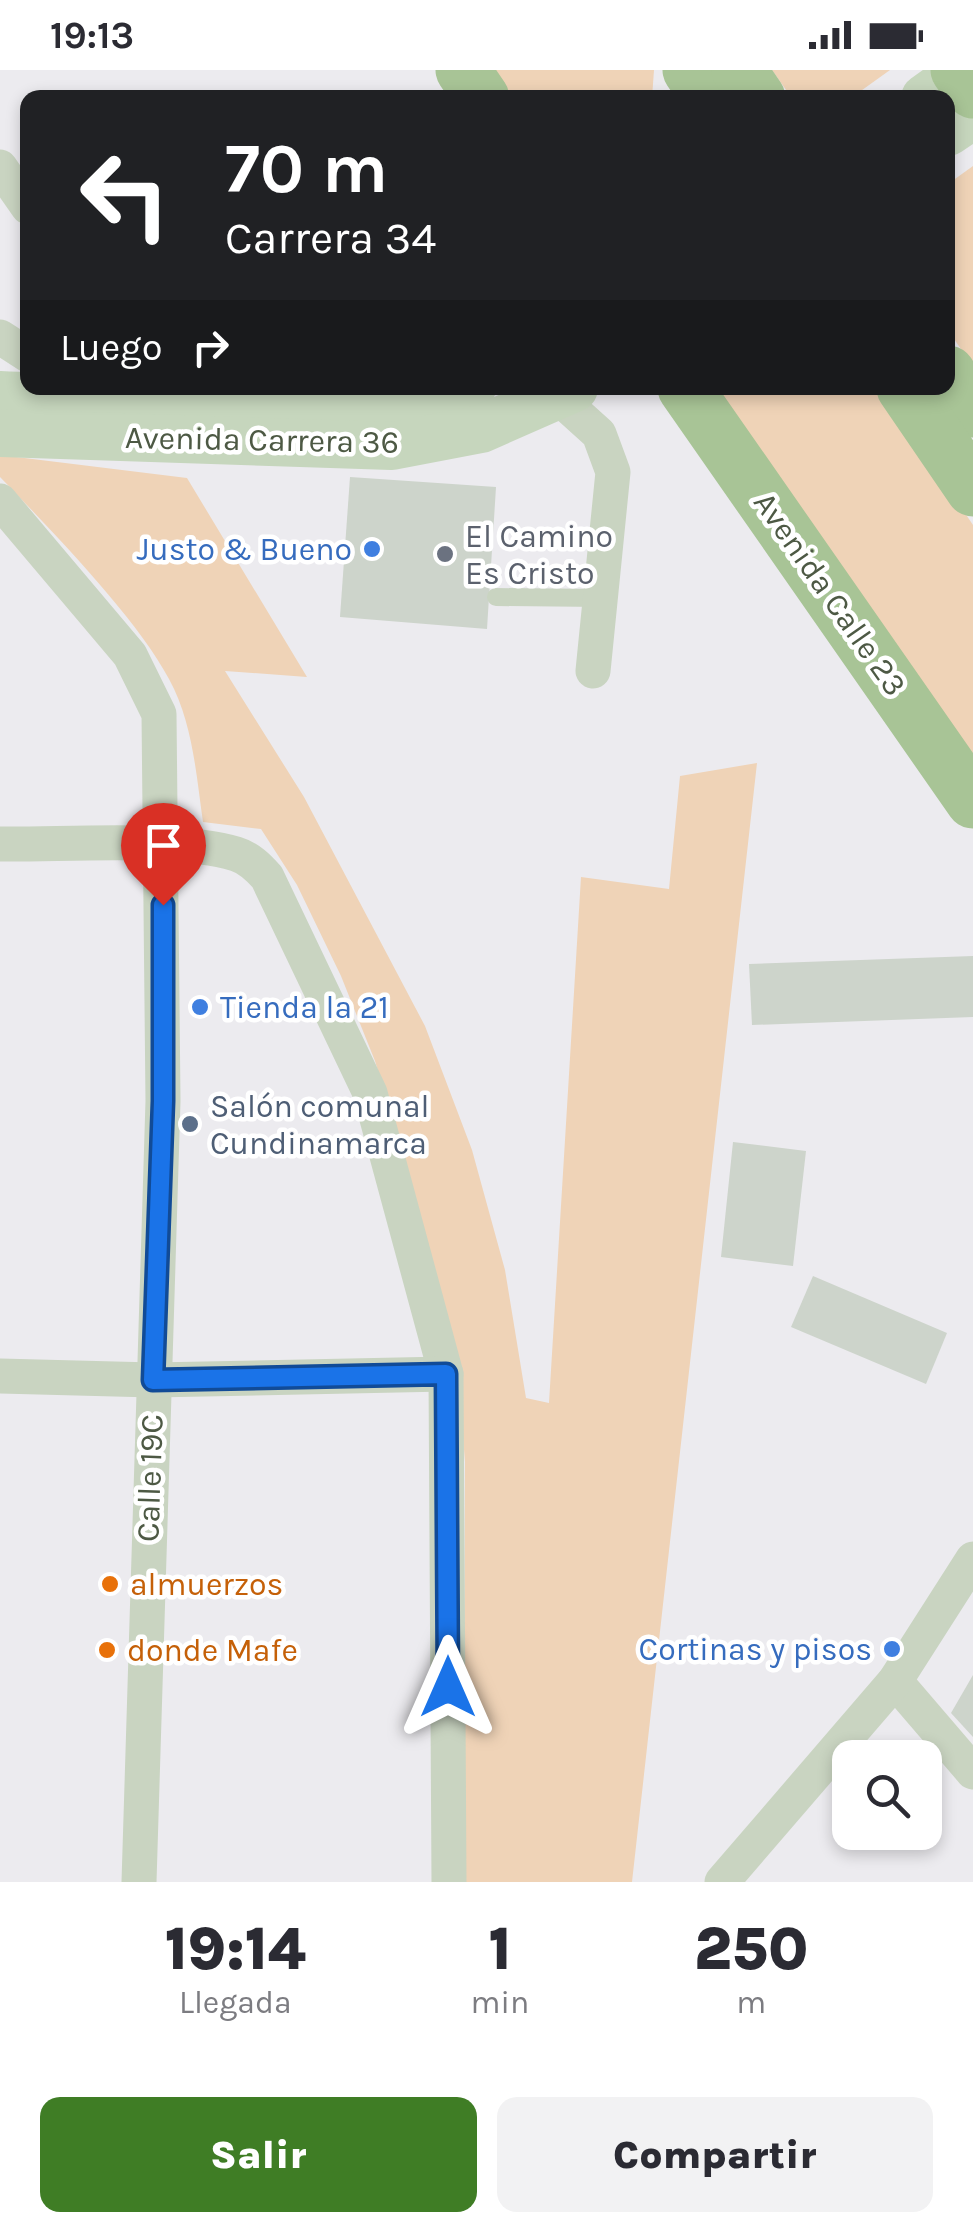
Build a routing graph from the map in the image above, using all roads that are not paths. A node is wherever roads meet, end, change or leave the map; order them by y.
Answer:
1 (0, 167) edge
2 (20, 196) edge
3 (955, 383) edge
4 (159, 395) edge
5 (440, 395) edge
6 (559, 395) edge
7 (568, 395) edge
8 (691, 395) edge
9 (909, 395) edge
10 (973, 410) edge
11 (0, 433) edge
12 (973, 489) edge
13 (0, 500) edge
14 (496, 597) dead end
15 (602, 598) junction
16 (593, 672) dead end
17 (973, 802) edge
18 (0, 844) edge
19 (162, 845) junction
20 (446, 1374) junction
21 (0, 1376) edge
22 (153, 1380) junction
23 (973, 1559) edge
24 (894, 1681) junction
25 (973, 1772) edge
26 (139, 1882) edge
27 (449, 1882) edge
28 (722, 1882) edge

1 - 2 street
3 - 10 highway
4 - 5 main road, Avenida Carrera 36
6 - 11 main road, Avenida Carrera 36
7 - 15 street
8 - 17 highway, Avenida Calle 23
9 - 12 highway
13 - 19 street, Calle 19C
14 - 15 lane
15 - 16 street
18 - 19 street
19 - 20 street
19 - 22 street, Calle 19C
20 - 22 street
20 - 27 street
21 - 22 street
22 - 26 street, Calle 19C
23 - 24 street
24 - 25 street
24 - 28 street

